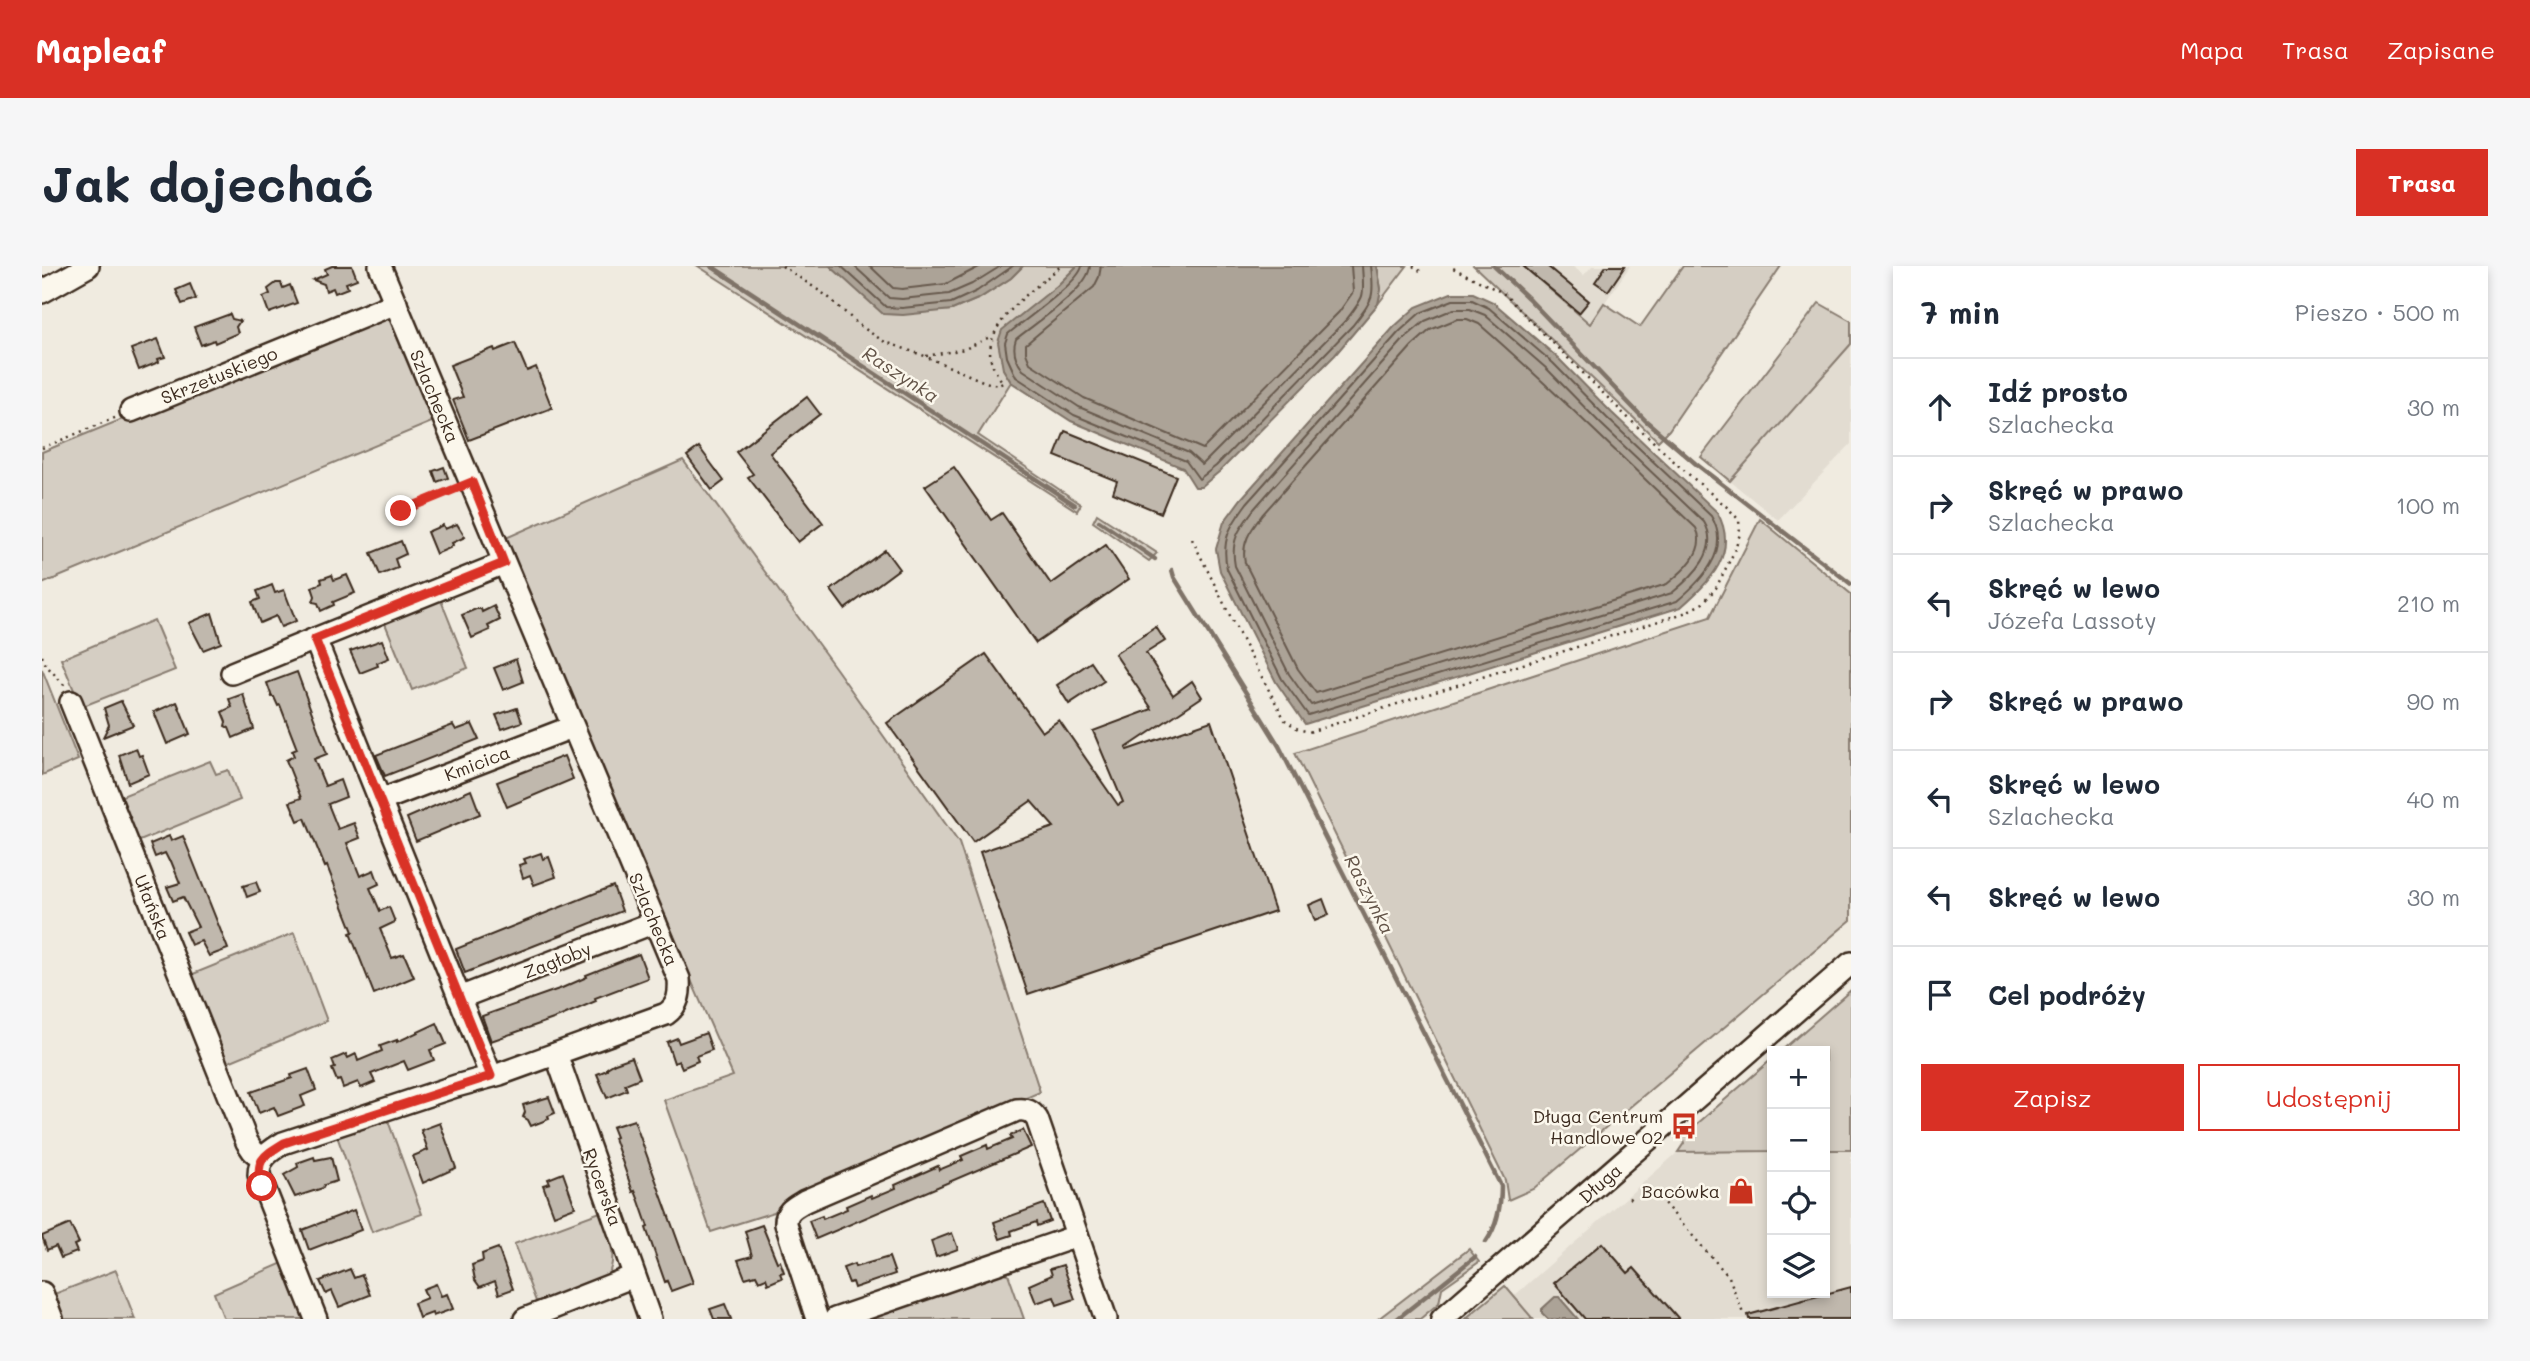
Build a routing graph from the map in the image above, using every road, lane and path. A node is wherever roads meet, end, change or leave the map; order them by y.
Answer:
1 (88, 266) edge
2 (380, 266) edge
3 (782, 266) edge
4 (1061, 266) edge
5 (1413, 266) edge
6 (1449, 266) edge
7 (1420, 271) dead end
8 (42, 292) edge
9 (396, 303) junction
10 (993, 335) junction
11 (926, 356) junction
12 (131, 411) joint
13 (42, 448) edge
14 (472, 482) junction
15 (401, 511) dead end
16 (1192, 539) dead end
17 (504, 563) junction
18 (315, 639) junction
19 (42, 656) edge
20 (232, 673) dead end
21 (71, 702) joint
22 (572, 727) junction
23 (382, 800) junction
24 (655, 922) junction
25 (1851, 963) edge
26 (459, 998) junction
27 (556, 1054) junction
28 (491, 1076) junction
29 (262, 1158) junction
30 (1655, 1193) dead end
31 (1634, 1195) dead end
32 (1629, 1199) dead end
33 (1077, 1236) junction
34 (635, 1276) junction
35 (42, 1293) edge
36 (1744, 1317) dead end
37 (52, 1319) edge
38 (316, 1319) edge
39 (525, 1319) edge
40 (650, 1319) edge
41 (817, 1319) edge
42 (835, 1319) edge
43 (1106, 1319) edge
44 (1442, 1319) edge

1 - 8 street
2 - 9 street, Szlachecka
3 - 11 path
4 - 10 path
5 - 7 path
6 - 16 path
9 - 12 street, Skrzetuskiego
9 - 14 street, Szlachecka
10 - 11 path
10 - 11 path
12 - 13 path
14 - 15 path
14 - 17 street, Szlachecka
17 - 18 street
17 - 22 street, Szlachecka
18 - 20 street
18 - 23 street
19 - 21 path
21 - 29 street, Ułańska
22 - 23 street, Kmicica
22 - 24 street, Szlachecka
23 - 26 street
24 - 26 street, Zagłoby
24 - 27 street, Szlachecka
25 - 44 street, Długa
26 - 28 street
27 - 28 street, Szlachecka
27 - 34 street, Rycerska
28 - 29 street, Szlachecka
29 - 38 street
30 - 36 path
31 - 32 path
33 - 41 street
33 - 42 street
33 - 43 street
34 - 39 street
34 - 40 street, Rycerska
35 - 37 street

